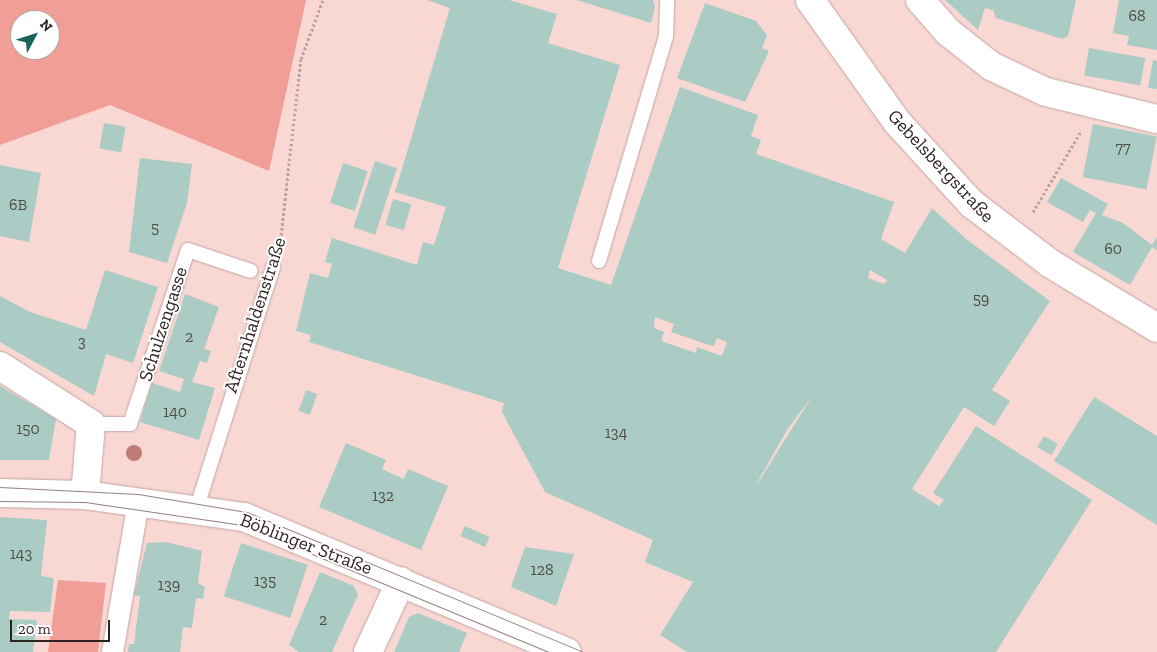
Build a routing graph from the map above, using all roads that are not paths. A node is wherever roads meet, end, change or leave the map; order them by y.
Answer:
1 (668, 0) edge
2 (810, 0) edge
3 (920, 0) edge
4 (1157, 119) edge
5 (599, 261) dead end
6 (273, 267) road end
7 (251, 271) dead end
8 (1157, 328) edge
9 (0, 366) edge
10 (91, 424) junction
11 (0, 493) edge
12 (85, 495) junction
13 (138, 501) junction
14 (196, 510) junction
15 (401, 580) junction
16 (112, 652) edge
17 (368, 652) edge
18 (567, 652) edge

1 - 5 lane
2 - 8 street, Gebelsbergstraße
3 - 4 street
6 - 14 lane, Afternhaldenstraße
7 - 10 lane, Schulzengasse
9 - 10 street
10 - 12 street
11 - 12 street, Böblinger Straße
12 - 13 street, Böblinger Straße
13 - 14 street, Böblinger Straße
13 - 16 street
14 - 15 street, Böblinger Straße
15 - 17 street
15 - 18 street, Böblinger Straße

